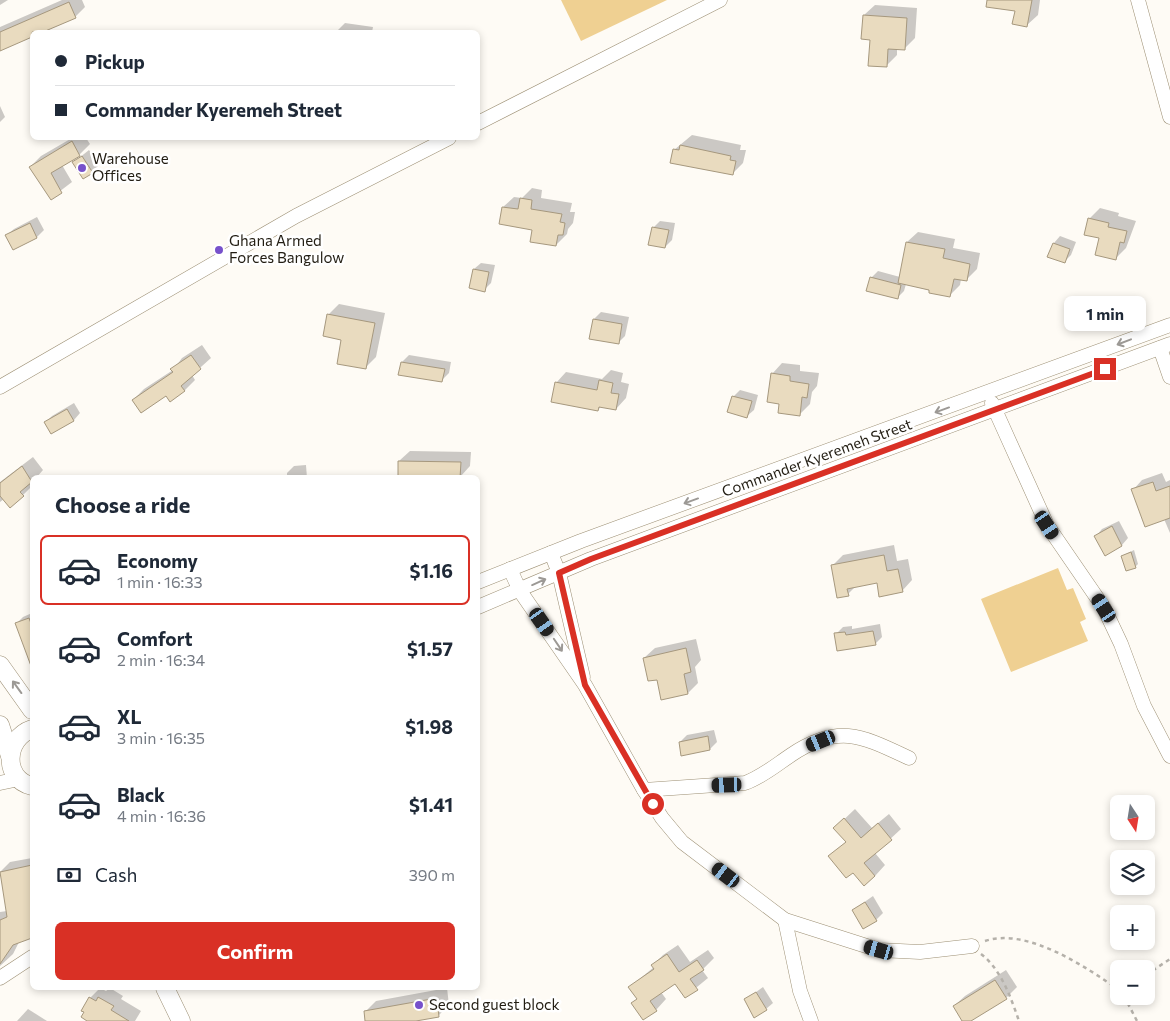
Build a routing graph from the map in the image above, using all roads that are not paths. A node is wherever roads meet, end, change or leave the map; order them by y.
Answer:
1 (720, 0) edge
2 (1138, 0) edge
3 (1170, 117) edge
4 (480, 122) edge
5 (445, 140) edge
6 (1170, 325) edge
7 (1165, 346) edge
8 (1170, 377) edge
9 (0, 387) edge
10 (988, 394) junction
11 (995, 410) junction
12 (551, 553) junction
13 (510, 569) junction
14 (559, 573) junction
15 (480, 581) edge
16 (520, 590) junction
17 (480, 606) edge
18 (0, 665) edge
19 (585, 685) junction
20 (30, 707) edge
21 (0, 725) edge
22 (30, 730) edge
23 (1170, 756) edge
24 (909, 758) dead end
25 (6, 759) edge
26 (0, 783) edge
27 (28, 785) edge
28 (644, 790) junction
29 (785, 920) junction
30 (972, 946) road end
31 (30, 959) edge
32 (0, 978) edge
33 (166, 990) edge
34 (180, 1021) edge
35 (811, 1021) edge

1 - 4 street
2 - 3 street
5 - 9 street
6 -> 10 street, Commander Kyeremeh Street
7 - 8 street
7 - 11 street, Commander Kyeremeh Street
10 - 11 street
10 -> 12 street, Commander Kyeremeh Street
11 - 14 street, Commander Kyeremeh Street
11 - 23 street
12 - 13 street, Commander Kyeremeh Street
12 - 14 street
13 - 15 street, Commander Kyeremeh Street
13 - 16 street
16 -> 14 street, Commander Kyeremeh Street
14 - 19 street
16 - 17 street, Commander Kyeremeh Street
16 -> 19 street
20 -> 18 main road
19 - 28 street
21 - 25 main road
22 - 25 main road
24 - 28 street
25 - 27 main road
26 - 27 street
28 - 29 street
29 - 30 street
29 - 35 street
31 - 32 street
33 - 34 main road

